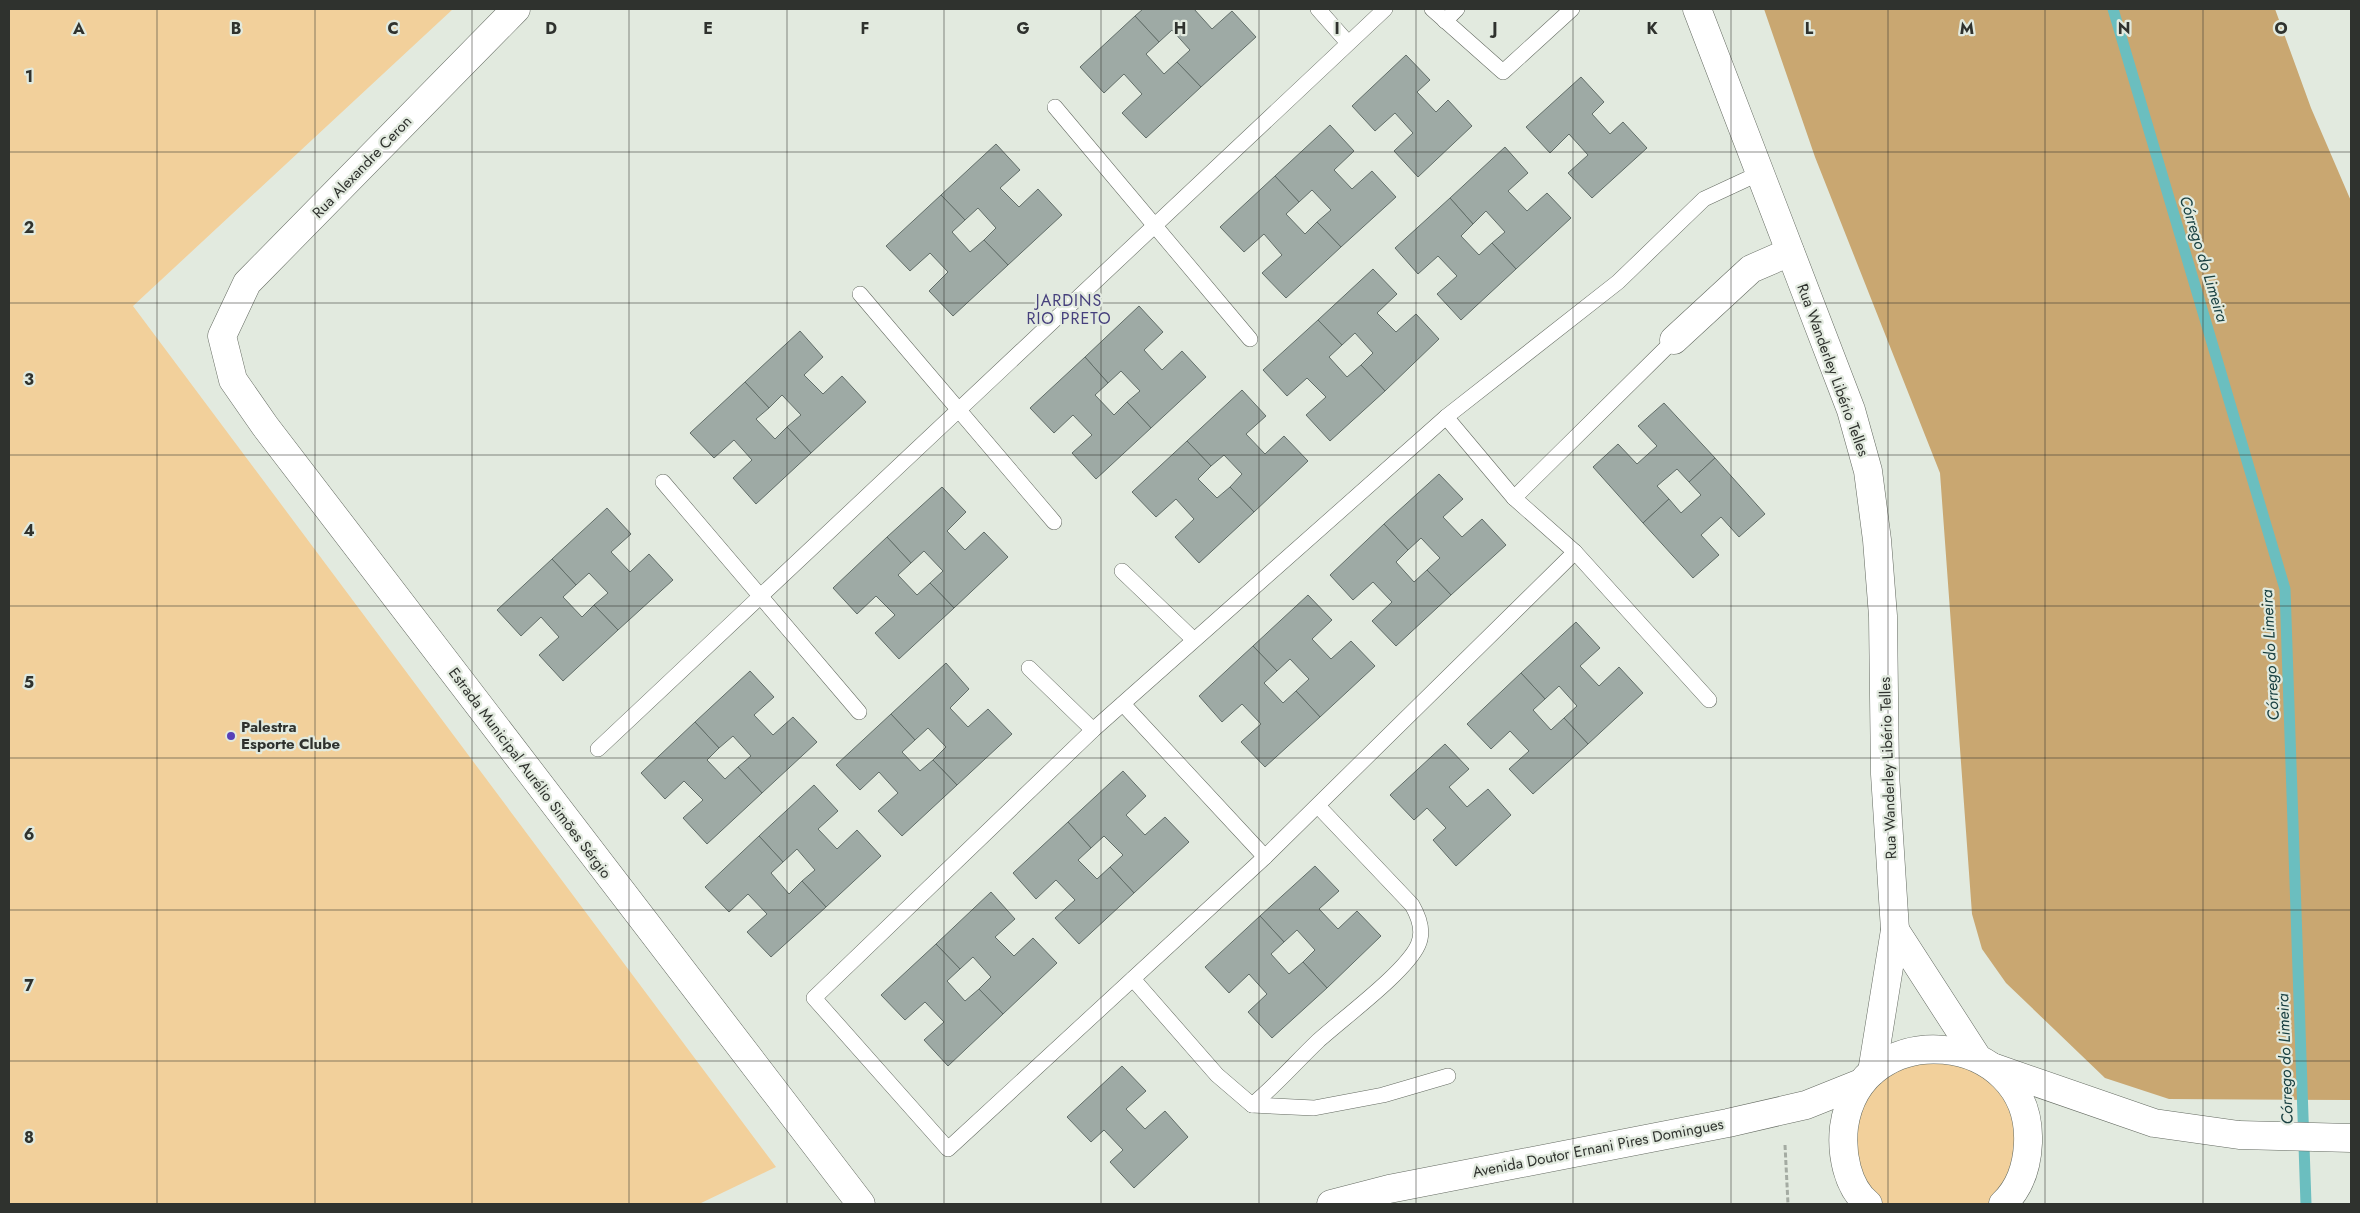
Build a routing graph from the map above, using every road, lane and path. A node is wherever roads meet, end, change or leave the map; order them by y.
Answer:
1 (516, 9) edge
2 (1318, 9) edge
3 (1385, 9) edge
4 (1432, 9) edge
5 (1456, 9) edge
6 (1572, 9) edge
7 (1697, 9) edge
8 (1445, 21) junction
9 (1348, 44) junction
10 (1055, 107) dead end
11 (1760, 173) junction
12 (1155, 226) junction
13 (1790, 252) junction
14 (860, 294) dead end
15 (222, 336) joint
16 (1250, 339) dead end
17 (1674, 340) joint
18 (959, 410) junction
19 (1446, 416) junction
20 (663, 482) dead end
21 (1514, 498) junction
22 (1054, 522) dead end
23 (1575, 552) junction
24 (1122, 571) dead end
25 (760, 597) junction
26 (1193, 639) junction
27 (1028, 668) dead end
28 (1709, 700) dead end
29 (1123, 704) junction
30 (859, 712) dead end
31 (1093, 730) junction
32 (598, 749) dead end
33 (1318, 806) junction
34 (1265, 857) junction
35 (1895, 930) junction
36 (1133, 979) junction
37 (1985, 1062) junction
38 (1448, 1076) dead end
39 (1867, 1078) junction
40 (1252, 1105) junction
41 (2343, 1137) edge
42 (861, 1203) edge
43 (1331, 1204) edge
44 (1868, 1204) edge
45 (2003, 1204) edge

1 - 15 street, Rua Alexandre Ceron
2 - 9 lane
3 - 9 lane
4 - 8 lane
5 - 8 lane
6 - 8 lane
7 - 11 street, Rua Wanderley Libério Telles
9 - 12 lane
10 - 12 lane
11 - 13 street, Rua Wanderley Libério Telles
11 - 19 lane
12 - 16 lane
12 - 18 lane
13 - 17 street
13 - 35 street, Rua Wanderley Libério Telles
14 - 18 lane
15 - 42 street, Estrada Municipal Aurélio Simões Sérgio
17 - 21 lane
18 - 22 lane
18 - 25 lane
19 - 21 lane
19 - 26 lane
20 - 25 lane
21 - 23 lane
23 - 28 lane
23 - 33 lane
24 - 26 lane
25 - 30 lane
25 - 32 lane
26 - 29 lane
27 - 31 lane
29 - 31 lane
29 - 34 lane
31 - 36 lane
33 - 34 lane
33 - 40 lane
34 - 36 lane
35 - 37 street, Rua Wanderley Libério Telles
35 - 39 street, Rua Wanderley Libério Telles
36 - 40 lane
37 - 39 street
37 - 41 street
37 - 45 street, Rua Wanderley Libério Telles
38 - 40 lane
39 - 43 street, Avenida Doutor Ernani Pires Domingues
39 - 44 street

